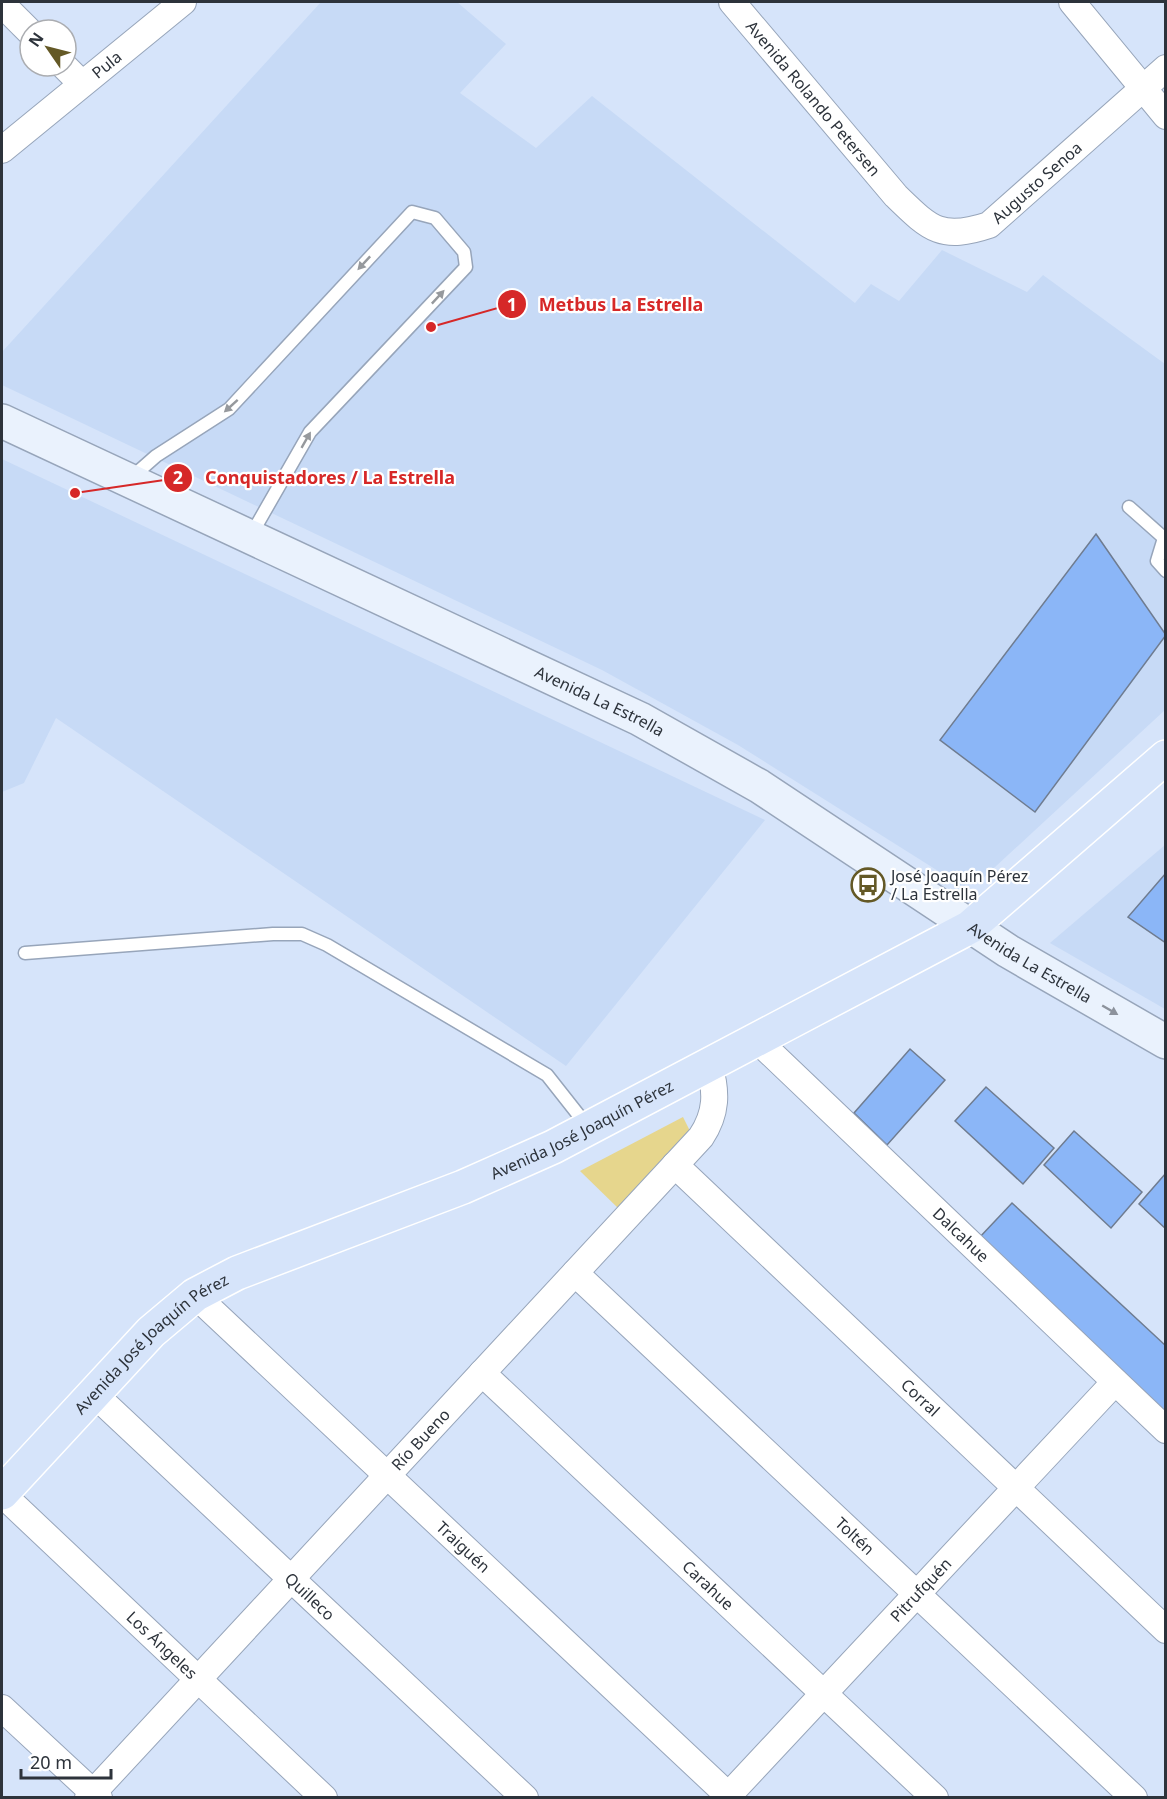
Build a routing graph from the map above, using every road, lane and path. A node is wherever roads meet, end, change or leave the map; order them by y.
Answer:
1 (183, 2) edge
2 (732, 2) edge
3 (1072, 2) edge
4 (2, 4) edge
5 (18, 20) edge
6 (1166, 68) edge
7 (78, 71) edge
8 (69, 78) edge
9 (1143, 88) junction
10 (1166, 116) edge
11 (2, 150) edge
12 (896, 196) joint
13 (2, 421) edge
14 (130, 479) junction
15 (1129, 507) dead end
16 (251, 535) junction
17 (1166, 571) edge
18 (1166, 757) edge
19 (970, 927) junction
20 (25, 953) dead end
21 (757, 1040) junction
22 (1166, 1042) edge
23 (709, 1065) junction
24 (589, 1128) junction
25 (675, 1165) junction
26 (575, 1273) junction
27 (195, 1295) junction
28 (482, 1373) junction
29 (1115, 1382) junction
30 (94, 1394) junction
31 (1166, 1430) edge
32 (387, 1475) junction
33 (1015, 1488) junction
34 (2, 1494) edge
35 (291, 1579) junction
36 (917, 1593) junction
37 (1166, 1630) edge
38 (198, 1679) junction
39 (823, 1693) junction
40 (2, 1707) edge
41 (94, 1796) edge
42 (324, 1797) edge
43 (525, 1797) edge
44 (728, 1797) edge
45 (935, 1797) edge
46 (1134, 1797) edge

1 - 7 street, Pula
2 - 12 street, Avenida Rolando Petersen
3 - 9 street
4 - 5 street
6 - 9 street, Augusto Senoa
8 - 11 street, Pula
9 - 10 street
9 - 12 street, Augusto Senoa
13 - 14 main road, Avenida La Estrella
14 - 16 main road, Avenida La Estrella
16 -> 14 lane
15 - 17 lane
16 - 19 main road, Avenida La Estrella
18 - 19 main road, Avenida José Joaquín Pérez
19 - 21 main road, Avenida José Joaquín Pérez
19 -> 22 main road, Avenida La Estrella
20 - 24 lane
21 - 23 main road, Avenida José Joaquín Pérez
21 - 29 street, Dalcahue
23 - 24 main road, Avenida José Joaquín Pérez
23 - 25 street, Río Bueno
24 - 27 main road, Avenida José Joaquín Pérez
25 - 26 street, Río Bueno
25 - 33 street, Corral
26 - 28 street, Río Bueno
26 - 36 street, Toltén
27 - 30 main road, Avenida José Joaquín Pérez
27 - 32 street, Traiguén
28 - 32 street, Río Bueno
28 - 39 street, Carahue
29 - 31 street, Dalcahue
29 - 33 street, Pitrufquén
30 - 34 main road, Avenida José Joaquín Pérez
30 - 35 street, Quilleco
32 - 35 street, Río Bueno
32 - 44 street, Traiguén
33 - 36 street, Pitrufquén
33 - 37 street, Corral
34 - 38 street, Los Ángeles
35 - 38 street, Río Bueno
35 - 43 street, Quilleco
36 - 39 street, Pitrufquén
36 - 46 street, Toltén
38 - 41 street, Río Bueno
38 - 42 street, Los Ángeles
39 - 44 street, Pitrufquén
39 - 45 street, Carahue
40 - 41 street

